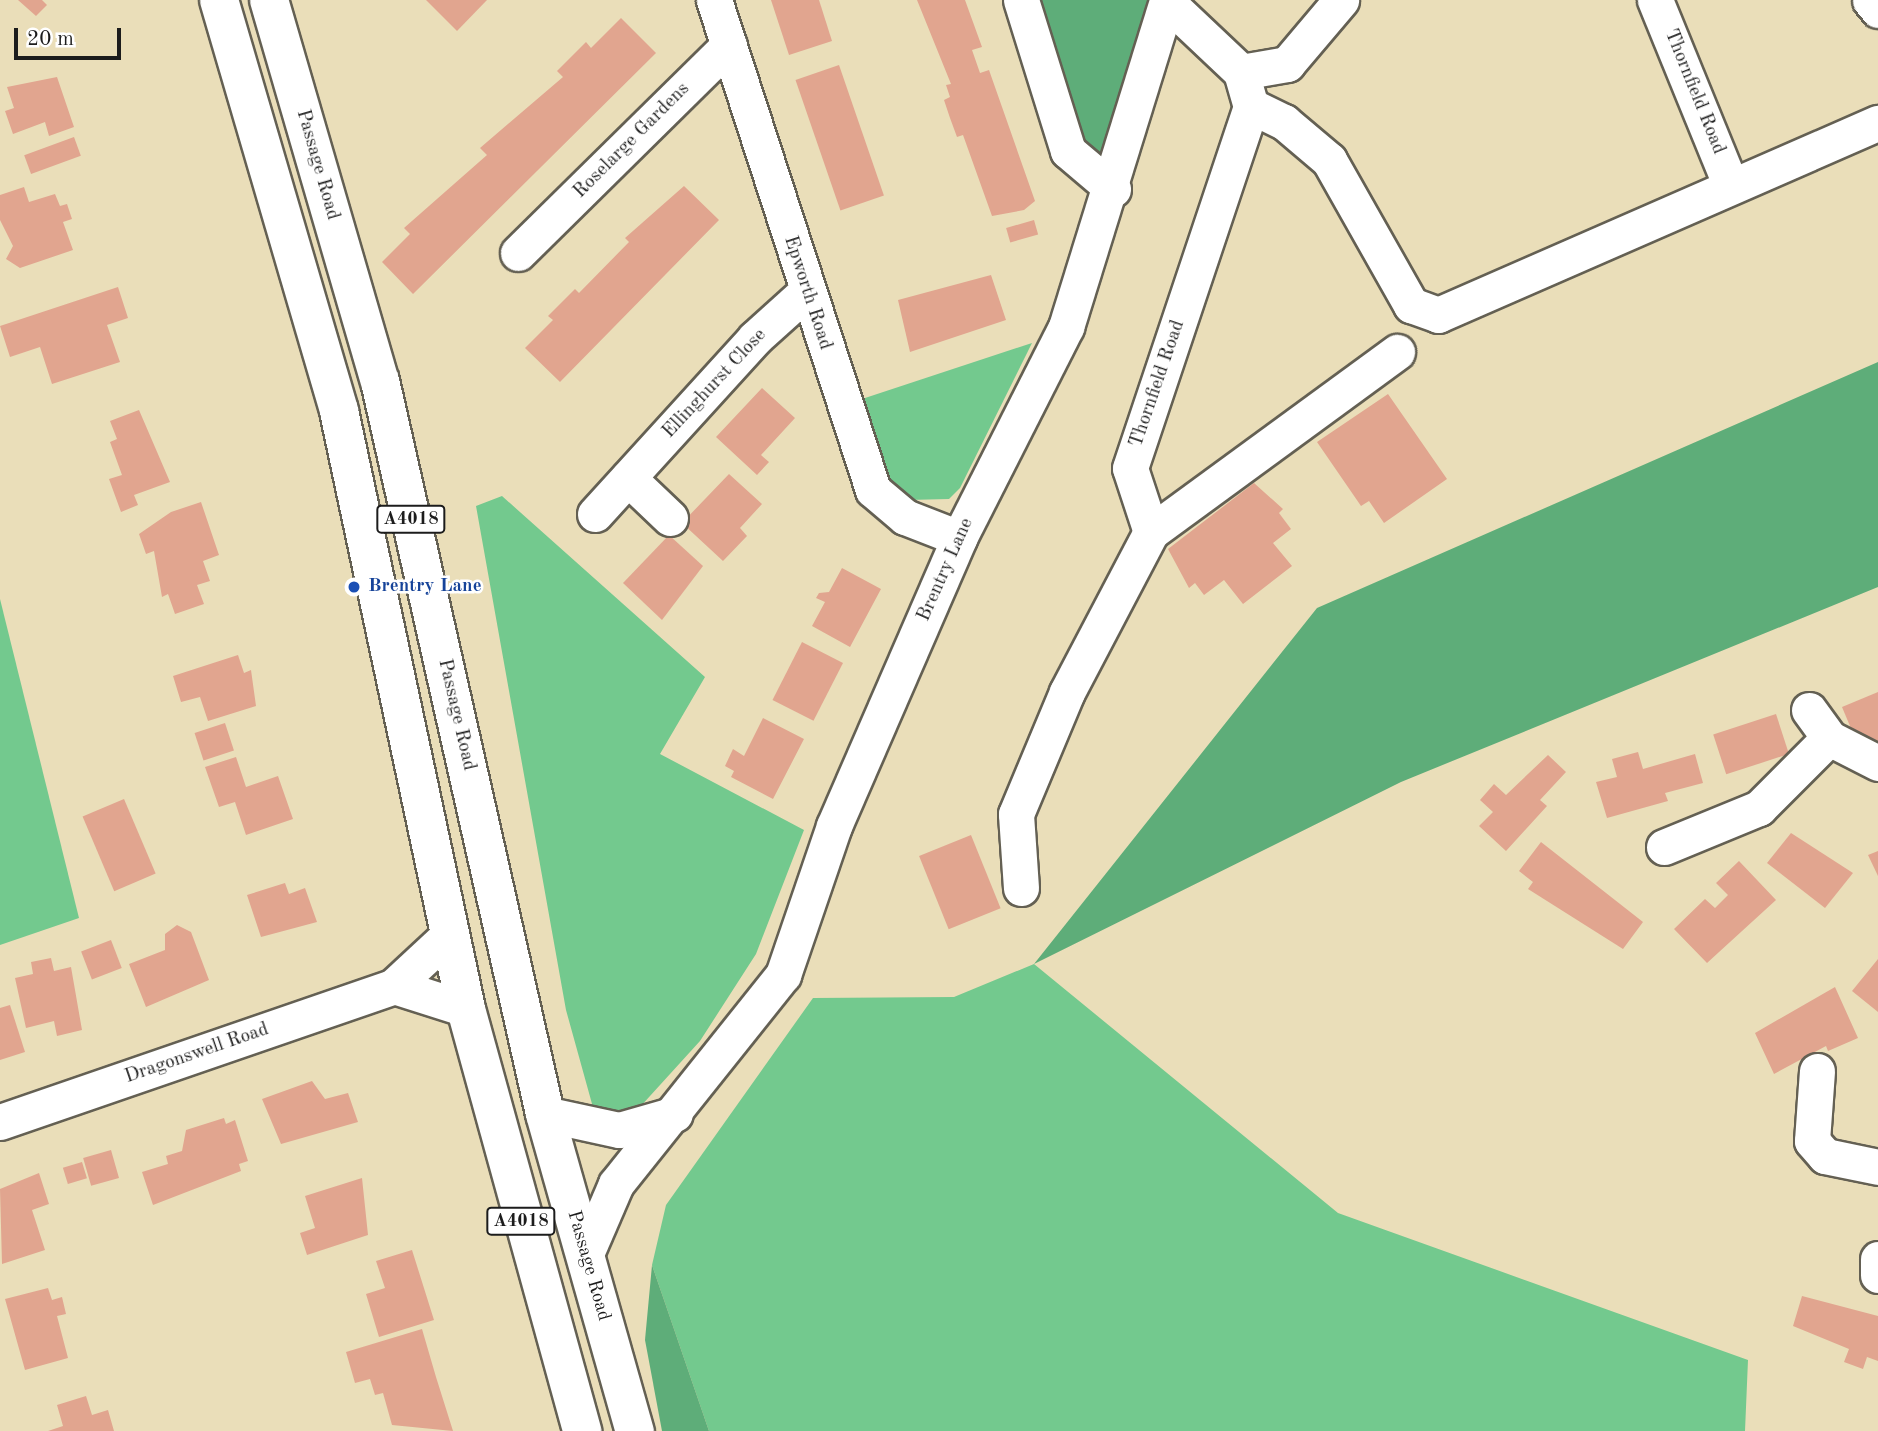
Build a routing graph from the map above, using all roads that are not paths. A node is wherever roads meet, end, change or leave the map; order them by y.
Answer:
1 (219, 0) edge
2 (269, 0) edge
3 (714, 0) edge
4 (1021, 0) edge
5 (1341, 0) edge
6 (1655, 0) edge
7 (1870, 0) edge
8 (1167, 1) edge
9 (1878, 10) edge
10 (729, 46) junction
11 (1241, 72) junction
12 (1251, 106) junction
13 (1878, 123) edge
14 (1731, 186) junction
15 (1113, 189) junction
16 (536, 248) dead end
17 (806, 292) junction
18 (1397, 352) dead end
19 (628, 478) junction
20 (595, 514) dead end
21 (670, 518) dead end
22 (1151, 532) junction
23 (959, 538) junction
24 (1878, 763) edge
25 (1664, 847) dead end
26 (1021, 888) dead end
27 (450, 934) junction
28 (394, 986) junction
29 (466, 1009) junction
30 (1817, 1071) dead end
31 (545, 1114) junction
32 (675, 1114) junction
33 (0, 1122) edge
34 (1869, 1165) edge
35 (585, 1256) junction
36 (1878, 1259) edge
37 (1878, 1275) edge
38 (582, 1431) edge
39 (635, 1431) edge

1 - 27 main road, A4018
2 - 31 main road, Passage Road / A4018
3 - 10 street, Epworth Road
4 - 15 street
5 - 11 street
6 - 14 street, Thornfield Road
7 - 9 street
8 - 11 street
8 - 15 street, Brentry Lane
10 - 16 street, Roselarge Gardens
10 - 17 street, Epworth Road
11 - 12 street
12 - 14 street
12 - 22 street, Thornfield Road
13 - 14 street
15 - 23 street, Brentry Lane
17 - 19 street, Ellinghurst Close
17 - 23 street, Epworth Road
18 - 22 street
19 - 20 street, Ellinghurst Close
19 - 21 street
22 - 26 street
23 - 32 street, Brentry Lane
24 - 25 street
27 - 28 street, Dragonswell Road
27 - 29 main road, A4018
28 - 29 street
28 - 33 street, Dragonswell Road
29 - 38 main road, A4018
30 - 34 street
31 - 32 street
31 - 35 main road, Passage Road / A4018
32 - 35 street, Brentry Lane
35 - 39 main road, Passage Road / A4018
36 - 37 street

